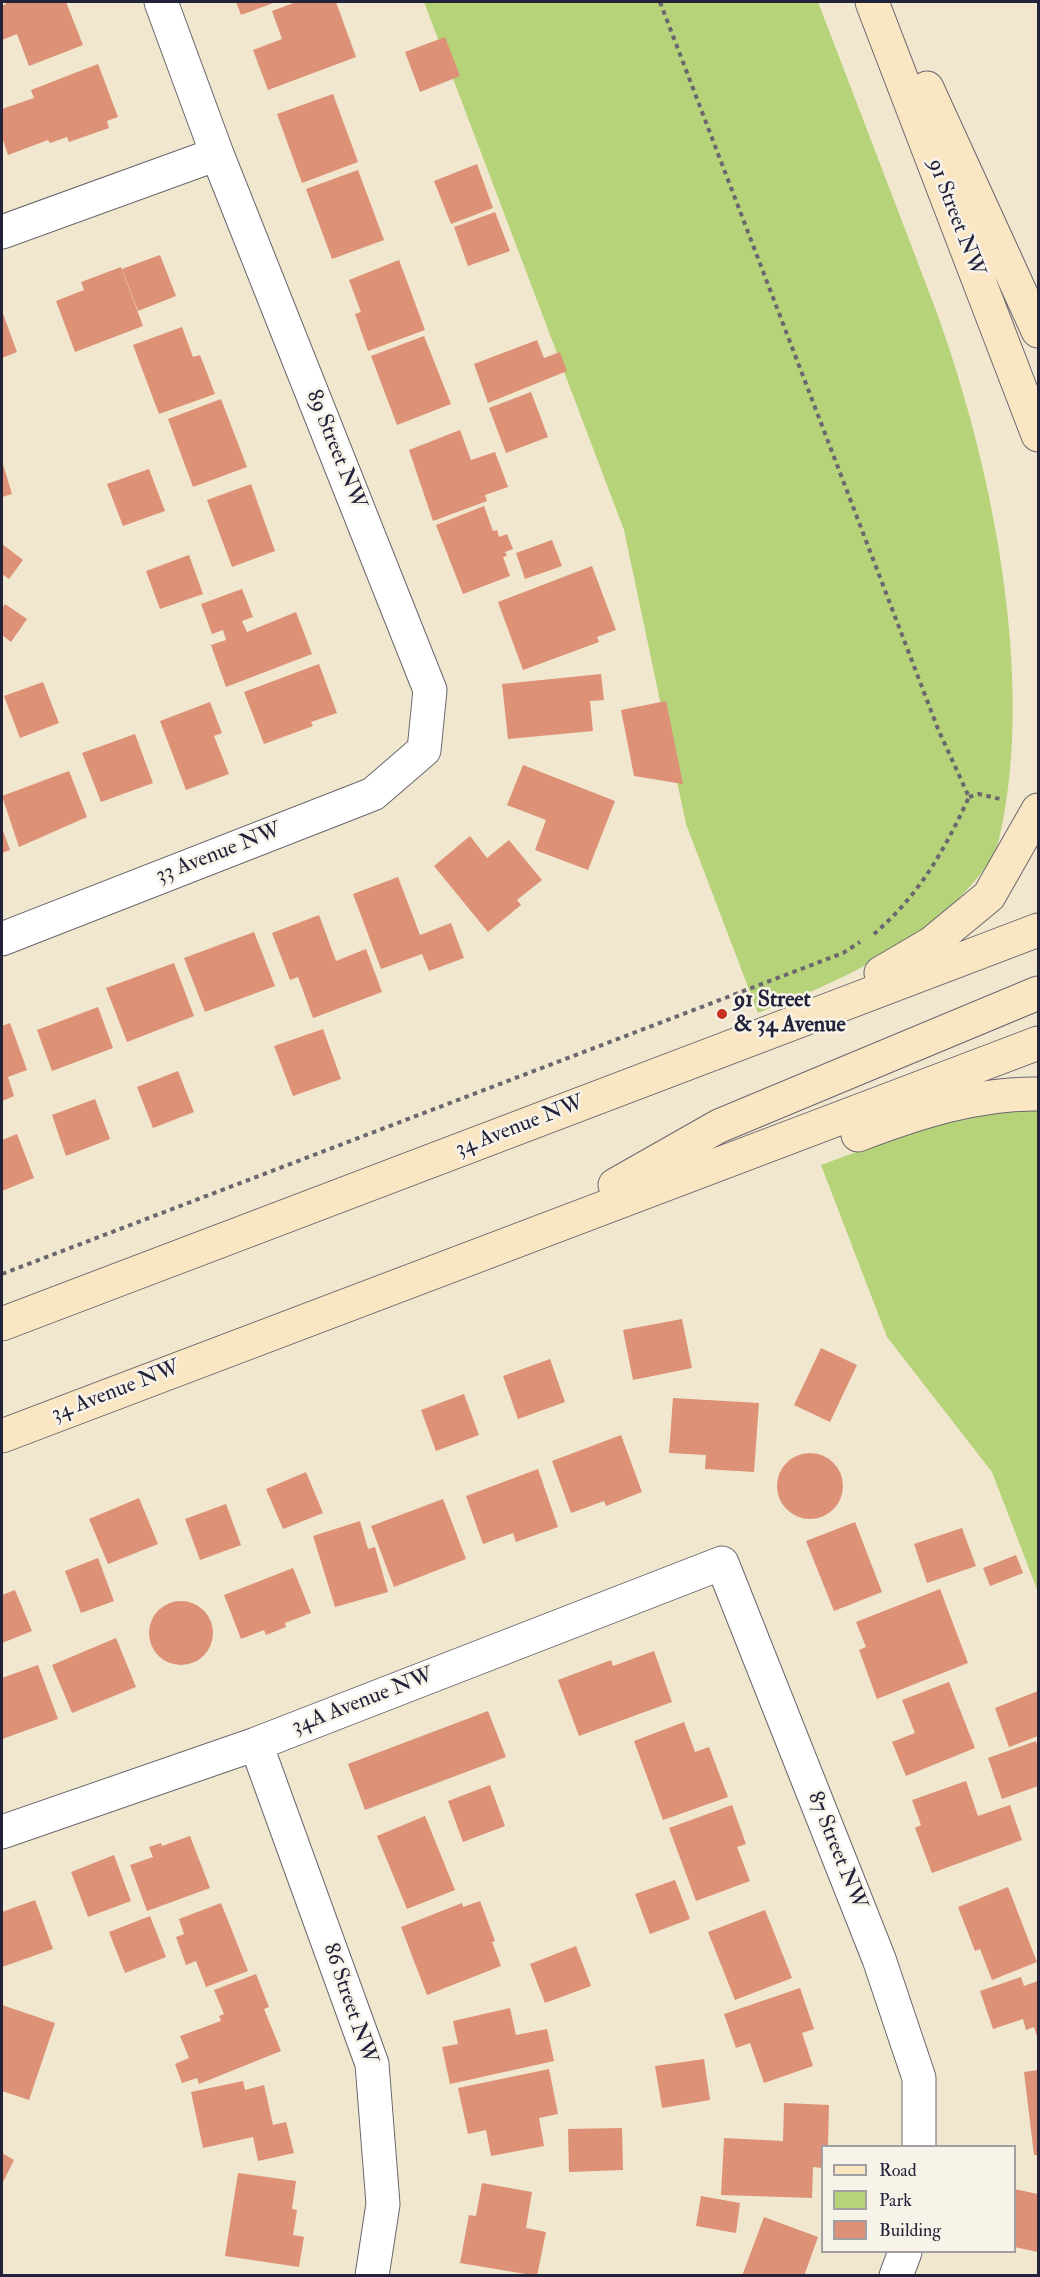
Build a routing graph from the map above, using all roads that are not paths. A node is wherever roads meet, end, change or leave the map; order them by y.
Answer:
1 (160, 2) edge
2 (872, 2) edge
3 (888, 2) edge
4 (217, 154) junction
5 (2, 232) edge
6 (1038, 331) edge
7 (1036, 429) edge
8 (1038, 458) edge
9 (424, 750) joint
10 (1038, 810) edge
11 (1038, 930) edge
12 (2, 939) edge
13 (1038, 993) edge
14 (802, 1020) junction
15 (1038, 1043) edge
16 (1038, 1094) edge
17 (524, 1236) junction
18 (2, 1324) edge
19 (2, 1436) edge
20 (722, 1563) joint
21 (256, 1744) junction
22 (2, 1832) edge
23 (919, 2145) edge
24 (905, 2253) edge
25 (372, 2276) edge
26 (896, 2276) edge

1 - 4 street, 89 Street NW
2 - 7 main road, 91 Street NW
3 - 6 main road
4 - 5 street
4 - 9 street, 89 Street NW
7 - 8 main road, 91 Street NW
9 - 12 street, 33 Avenue NW
10 - 14 main road
11 - 14 main road, 34 Avenue NW
13 - 17 main road
14 - 18 main road, 34 Avenue NW
15 - 17 main road, 34 Avenue NW
16 - 17 main road
17 - 19 main road, 34 Avenue NW
20 - 21 street, 34A Avenue NW
20 - 23 street, 87 Street NW
21 - 22 street, 34A Avenue NW
21 - 25 street, 86 Street NW
24 - 26 street

